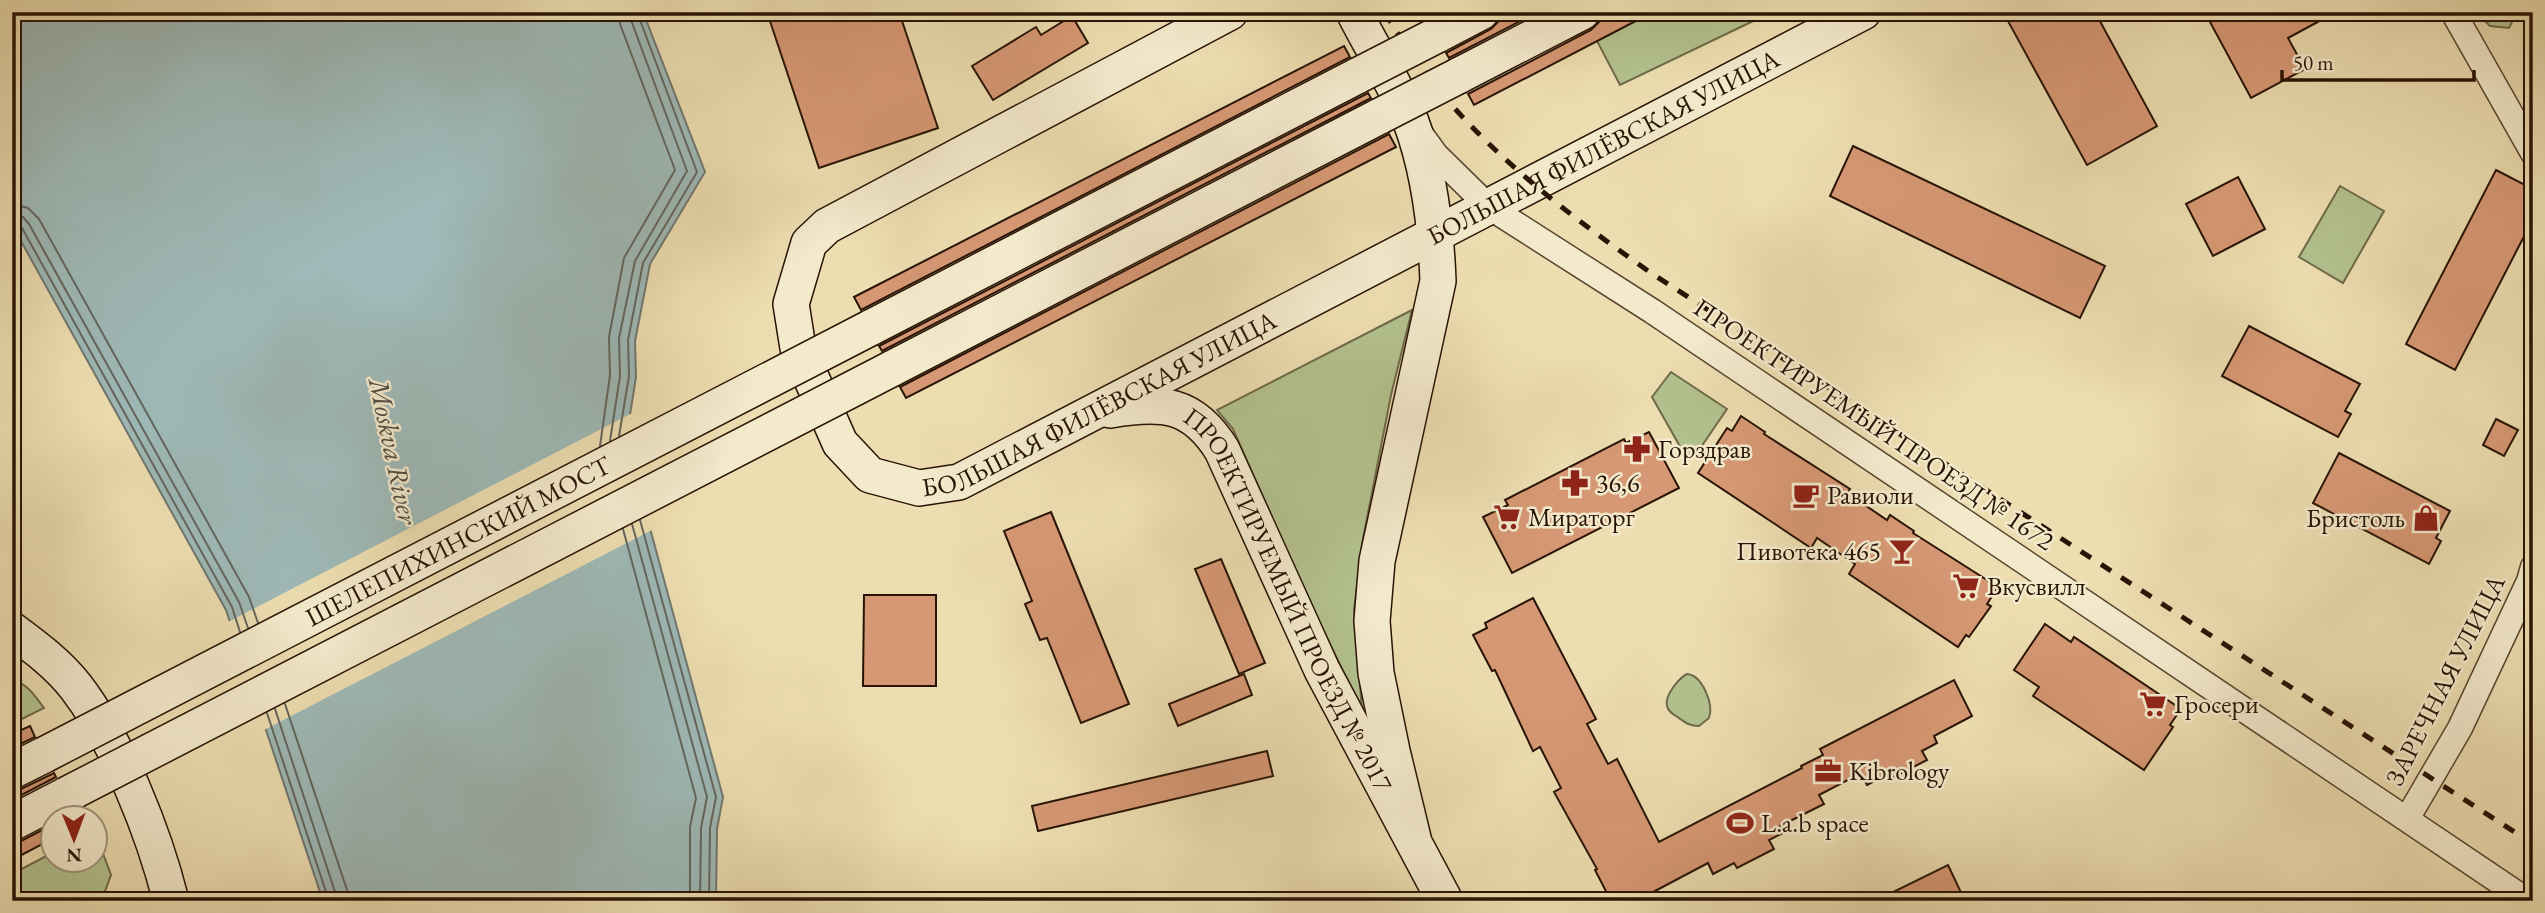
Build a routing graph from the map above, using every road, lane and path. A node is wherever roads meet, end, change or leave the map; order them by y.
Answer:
1 (1196, 12) edge
2 (1230, 12) edge
3 (1354, 12) edge
4 (1481, 12) edge
5 (1581, 12) edge
6 (1863, 12) edge
7 (2453, 12) edge
8 (1163, 48) junction
9 (1395, 118) junction
10 (2533, 153) edge
11 (1489, 207) junction
12 (1436, 236) junction
13 (1093, 413) junction
14 (2533, 568) edge
15 (12, 630) edge
16 (12, 771) edge
17 (2407, 819) junction
18 (12, 823) edge
19 (1413, 838) junction
20 (166, 899) edge
21 (1445, 901) edge
22 (2528, 901) edge

1 - 8 street
2 - 8 street, БОЛЬШАЯ ФИЛЁВСКАЯ УЛИЦА
3 - 9 street, ПРОЕКТИРУЕМЫЙ ПРОЕЗД № 2017
4 - 16 street, ШЕЛЕПИХИНСКИЙ МОСТ, bridge
5 - 9 street, ШЕЛЕПИХИНСКИЙ МОСТ, bridge
6 - 11 street, БОЛЬШАЯ ФИЛЁВСКАЯ УЛИЦА
7 - 10 street
8 - 13 street, БОЛЬШАЯ ФИЛЁВСКАЯ УЛИЦА
9 - 11 street, ПРОЕКТИРУЕМЫЙ ПРОЕЗД № 1672
9 - 12 street, ПРОЕКТИРУЕМЫЙ ПРОЕЗД № 2017
9 - 18 street, ШЕЛЕПИХИНСКИЙ МОСТ, bridge
11 - 12 street, БОЛЬШАЯ ФИЛЁВСКАЯ УЛИЦА
11 - 17 street, ПРОЕКТИРУЕМЫЙ ПРОЕЗД № 1672
12 - 13 street, БОЛЬШАЯ ФИЛЁВСКАЯ УЛИЦА
12 - 19 street, ПРОЕКТИРУЕМЫЙ ПРОЕЗД № 2017
13 - 19 street, ПРОЕКТИРУЕМЫЙ ПРОЕЗД № 2017
14 - 17 street, ЗАРЕЧНАЯ УЛИЦА
15 - 20 street
17 - 22 street, ПРОЕКТИРУЕМЫЙ ПРОЕЗД № 1672
19 - 21 street, ПРОЕКТИРУЕМЫЙ ПРОЕЗД № 2017

